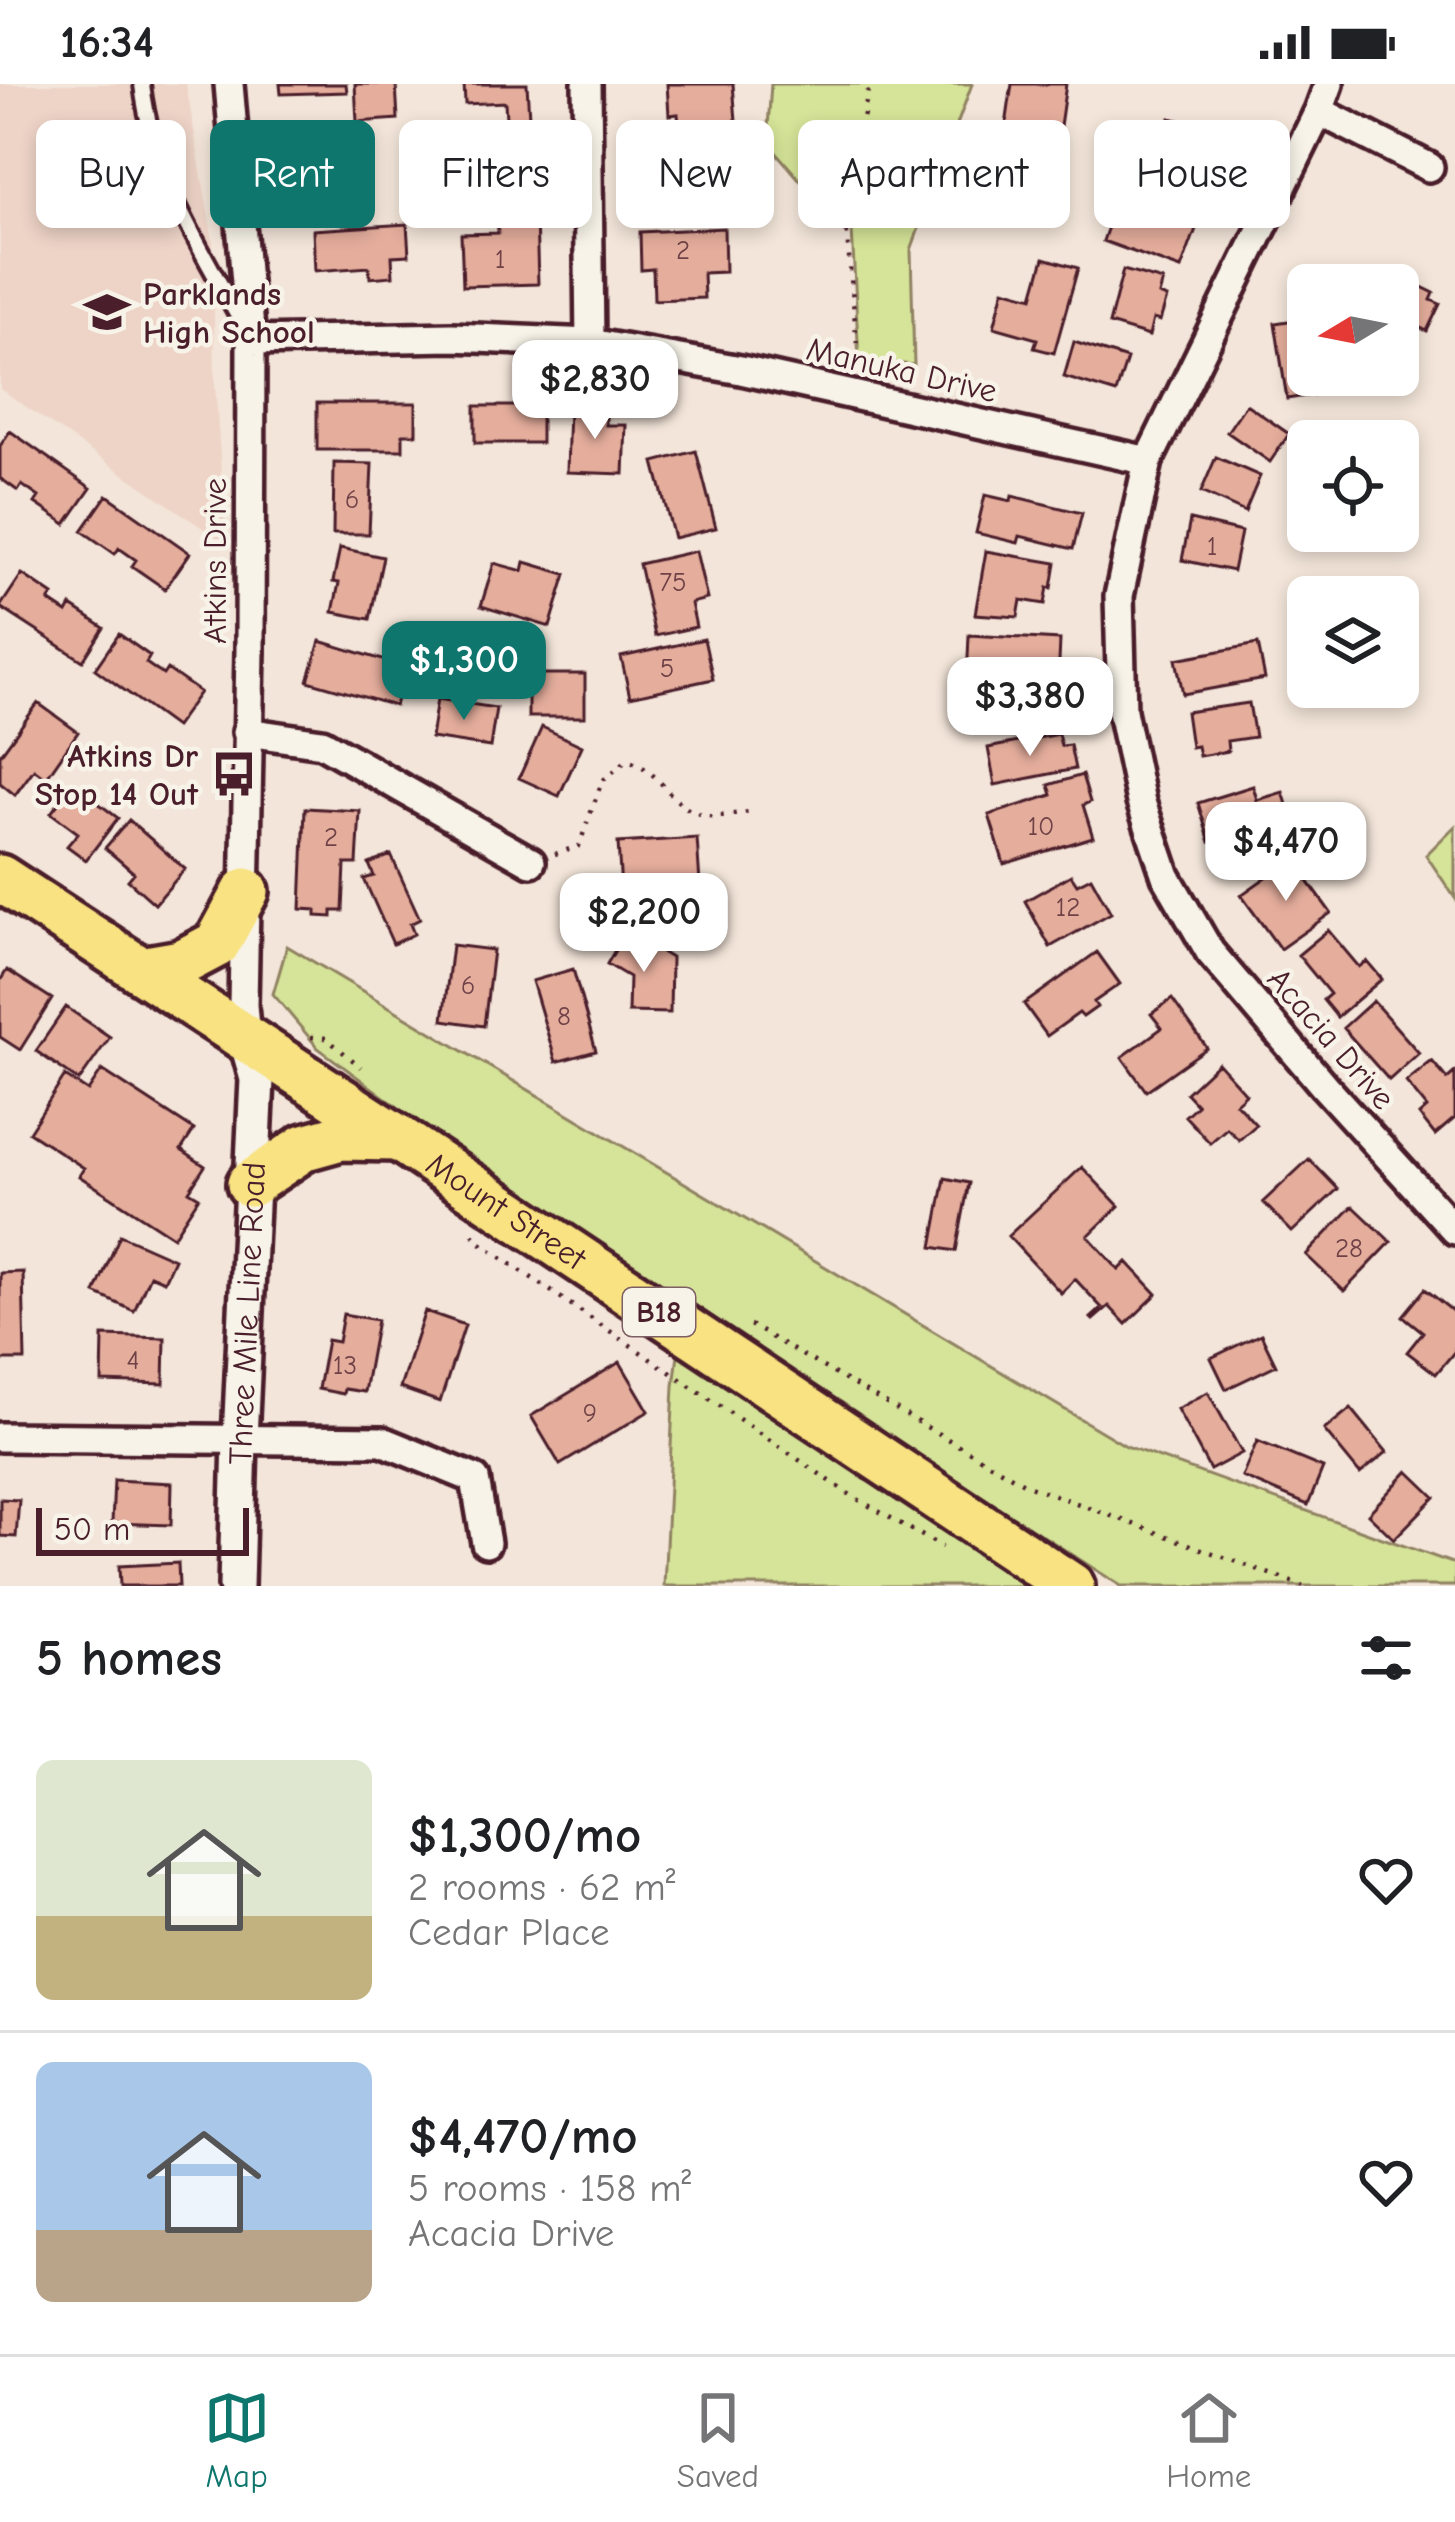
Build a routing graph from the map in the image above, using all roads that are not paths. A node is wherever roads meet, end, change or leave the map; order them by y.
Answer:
1 (142, 84) edge
2 (229, 84) edge
3 (587, 84) edge
4 (1324, 97) edge
5 (1430, 167) dead end
6 (251, 340) junction
7 (590, 343) junction
8 (1148, 461) junction
9 (248, 732) junction
10 (531, 862) road end
11 (0, 878) edge
12 (246, 891) junction
13 (141, 970) junction
14 (246, 1039) junction
15 (398, 1138) junction
16 (250, 1184) junction
17 (1455, 1230) edge
18 (0, 1437) edge
19 (240, 1439) junction
20 (486, 1543) dead end
21 (236, 1586) edge
22 (1071, 1586) edge

1 - 6 lane
2 - 6 street, Atkins Drive
3 - 7 street
4 - 5 street
4 - 8 street
6 - 7 street, Manuka Drive
6 - 9 street, Atkins Drive
7 - 8 street, Manuka Drive
8 - 17 street, Acacia Drive
9 - 10 street
9 - 12 street, Atkins Drive
11 - 13 highway, Mount Street / B18
12 - 13 highway
12 - 14 street, Atkins Drive
13 - 14 highway, Mount Street / B18
14 - 15 highway, Mount Street / B18
14 - 16 street, Three Mile Line Road
15 - 16 highway
15 - 22 highway, Mount Street / B18
16 - 19 street, Three Mile Line Road
18 - 19 street
19 - 20 street
19 - 21 street, Three Mile Line Road

